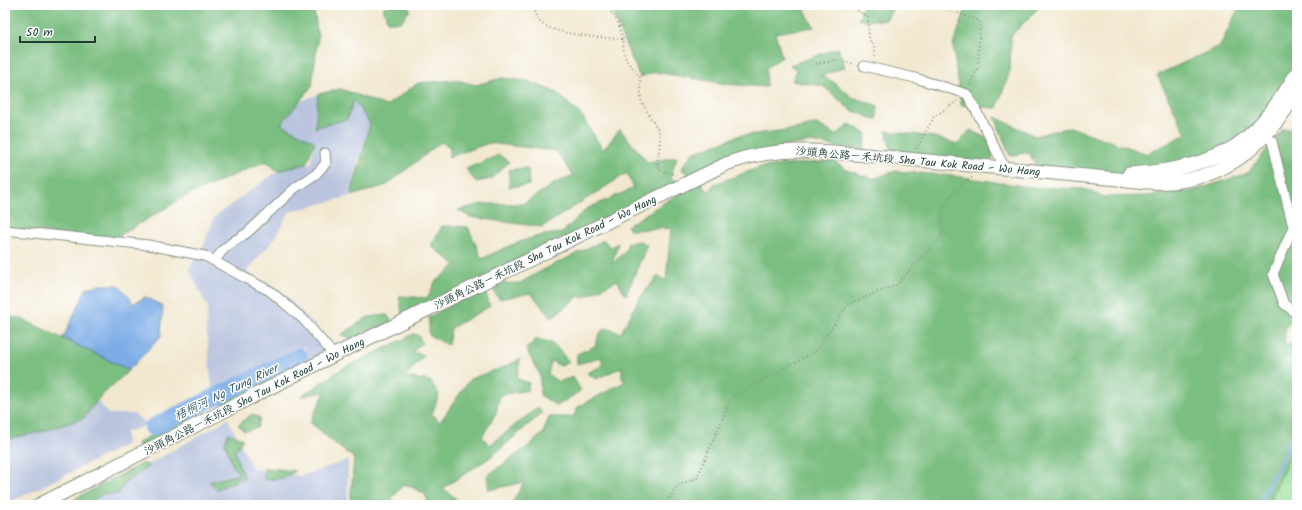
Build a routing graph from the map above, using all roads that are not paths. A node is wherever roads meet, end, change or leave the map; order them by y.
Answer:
1 (864, 66) road end
2 (1297, 72) edge
3 (1297, 92) edge
4 (1262, 130) junction
5 (325, 154) dead end
6 (1005, 168) junction
7 (5, 230) edge
8 (214, 261) junction
9 (1297, 314) edge
10 (334, 355) junction
11 (39, 505) edge

1 - 6 street
2 - 4 main road, 沙頭角公路－禾坑段 Sha Tau Kok Road – Wo Hang
3 - 4 main road, 沙頭角公路－禾坑段 Sha Tau Kok Road – Wo Hang
4 - 6 main road, 沙頭角公路－禾坑段 Sha Tau Kok Road – Wo Hang
4 - 9 street
5 - 8 street
6 - 10 main road, 沙頭角公路－禾坑段 Sha Tau Kok Road – Wo Hang
7 - 8 street
8 - 10 street
10 - 11 main road, 沙頭角公路－禾坑段 Sha Tau Kok Road – Wo Hang

